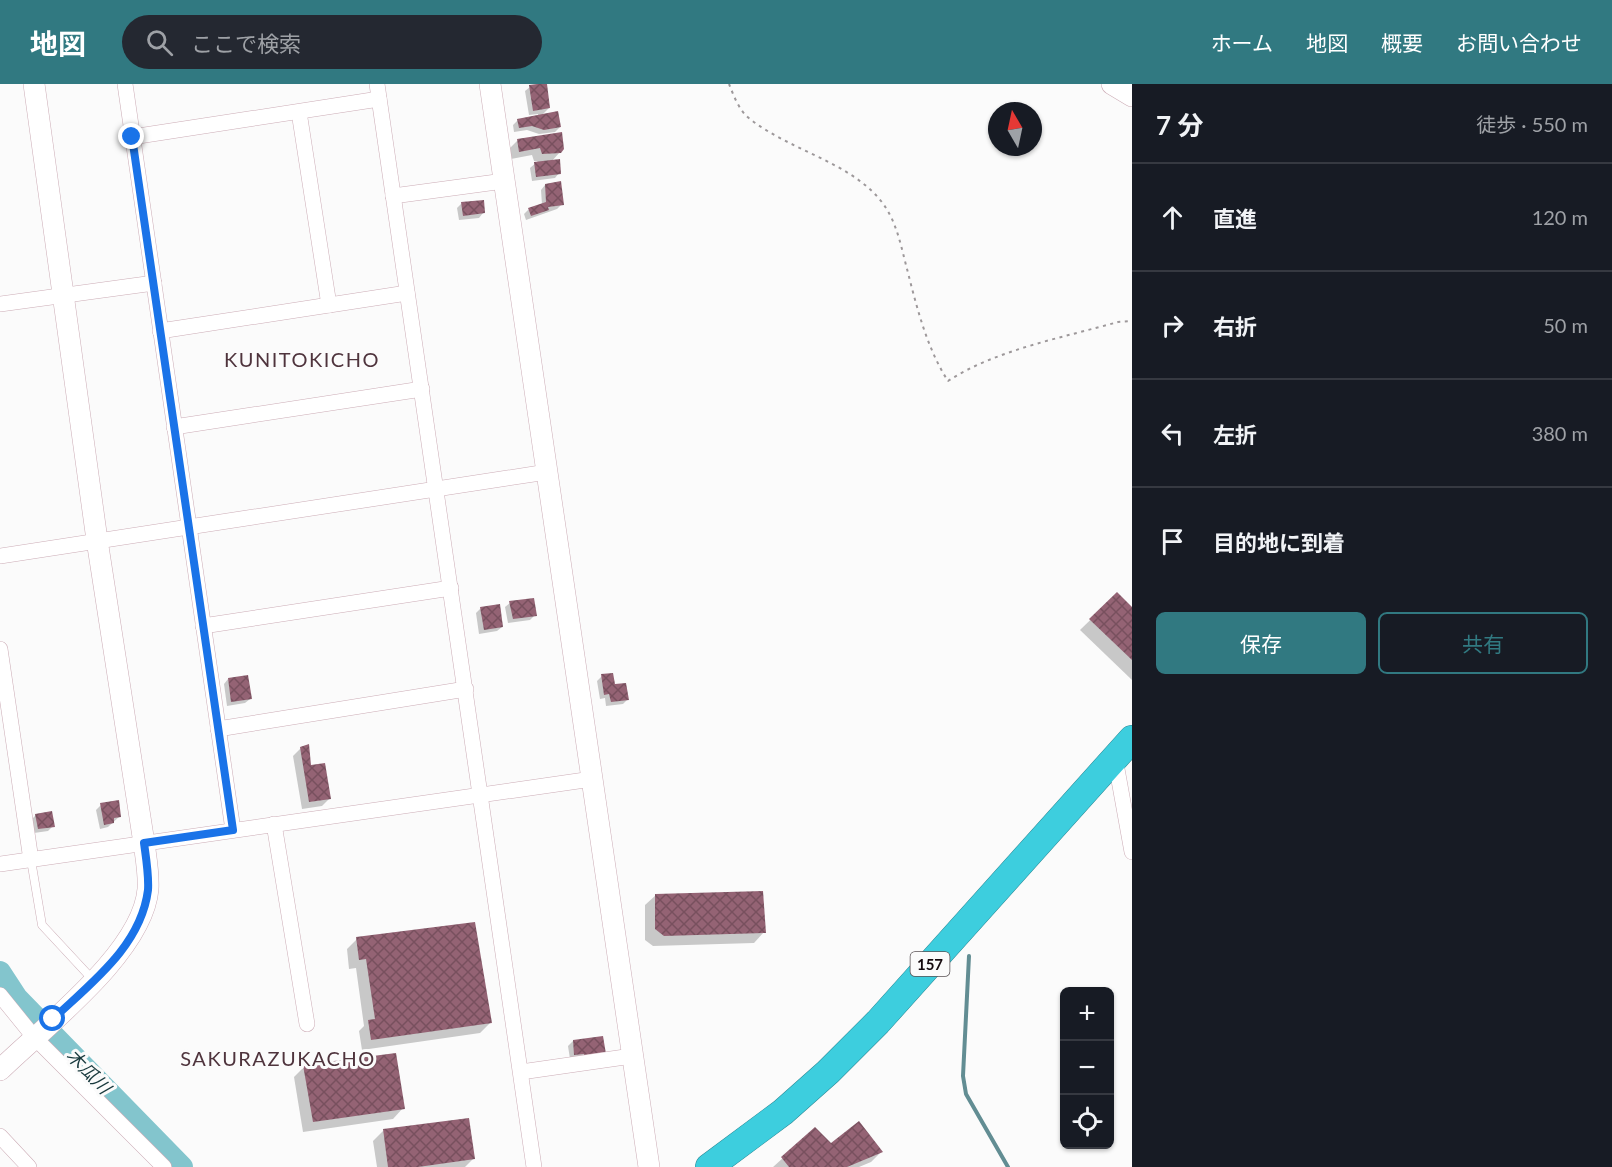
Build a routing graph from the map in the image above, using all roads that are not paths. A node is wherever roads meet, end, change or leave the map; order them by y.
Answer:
1 (34, 84) edge
2 (125, 84) edge
3 (490, 84) edge
4 (1112, 84) edge
5 (378, 92) edge
6 (1132, 96) edge
7 (299, 111) junction
8 (132, 137) junction
9 (504, 181) junction
10 (393, 196) junction
11 (154, 283) junction
12 (407, 293) junction
13 (63, 296) junction
14 (0, 304) edge
15 (329, 305) junction
16 (160, 331) junction
17 (422, 389) junction
18 (174, 427) junction
19 (547, 472) junction
20 (438, 489) junction
21 (189, 526) junction
22 (98, 540) junction
23 (0, 556) edge
24 (451, 588) junction
25 (203, 626) junction
26 (0, 649) edge
27 (466, 689) junction
28 (218, 729) junction
29 (1124, 749) edge
30 (592, 779) junction
31 (481, 795) junction
32 (274, 824) junction
33 (233, 830) junction
34 (144, 843) junction
35 (1132, 852) edge
36 (31, 860) junction
37 (0, 864) edge
38 (94, 981) junction
39 (0, 995) edge
40 (307, 1024) dead end
41 (42, 1030) junction
42 (632, 1056) junction
43 (0, 1070) edge
44 (521, 1072) junction
45 (0, 1136) edge
46 (29, 1167) edge
47 (164, 1167) edge
48 (534, 1167) edge
49 (649, 1167) edge
50 (709, 1167) edge

1 - 13 street
2 - 8 street
3 - 9 street
4 - 6 street
5 - 7 street
5 - 10 street
7 - 8 street
7 - 15 street
8 - 11 street
9 - 10 street
9 - 19 street
10 - 12 street
11 - 13 street
11 - 16 street
12 - 15 street
12 - 17 street
13 - 14 street
13 - 22 street
15 - 16 street
16 - 18 street
17 - 18 street
17 - 20 street
18 - 21 street
19 - 20 street
19 - 30 street
20 - 21 street
20 - 24 street
21 - 22 street
21 - 25 street
22 - 23 street
22 - 34 street
24 - 25 street
24 - 27 street
25 - 28 street
26 - 36 street
27 - 28 street
27 - 31 street
28 - 33 street
29 - 35 street
29 - 50 highway, 157
30 - 31 street
30 - 42 street
31 - 32 street
31 - 44 street
32 - 33 street
32 - 40 street
33 - 34 street
34 - 36 street
34 - 38 street
36 - 37 street
36 - 38 lane
38 - 41 street
39 - 41 street
41 - 43 street
41 - 47 street
42 - 44 street
42 - 49 street
44 - 48 street
45 - 46 street

